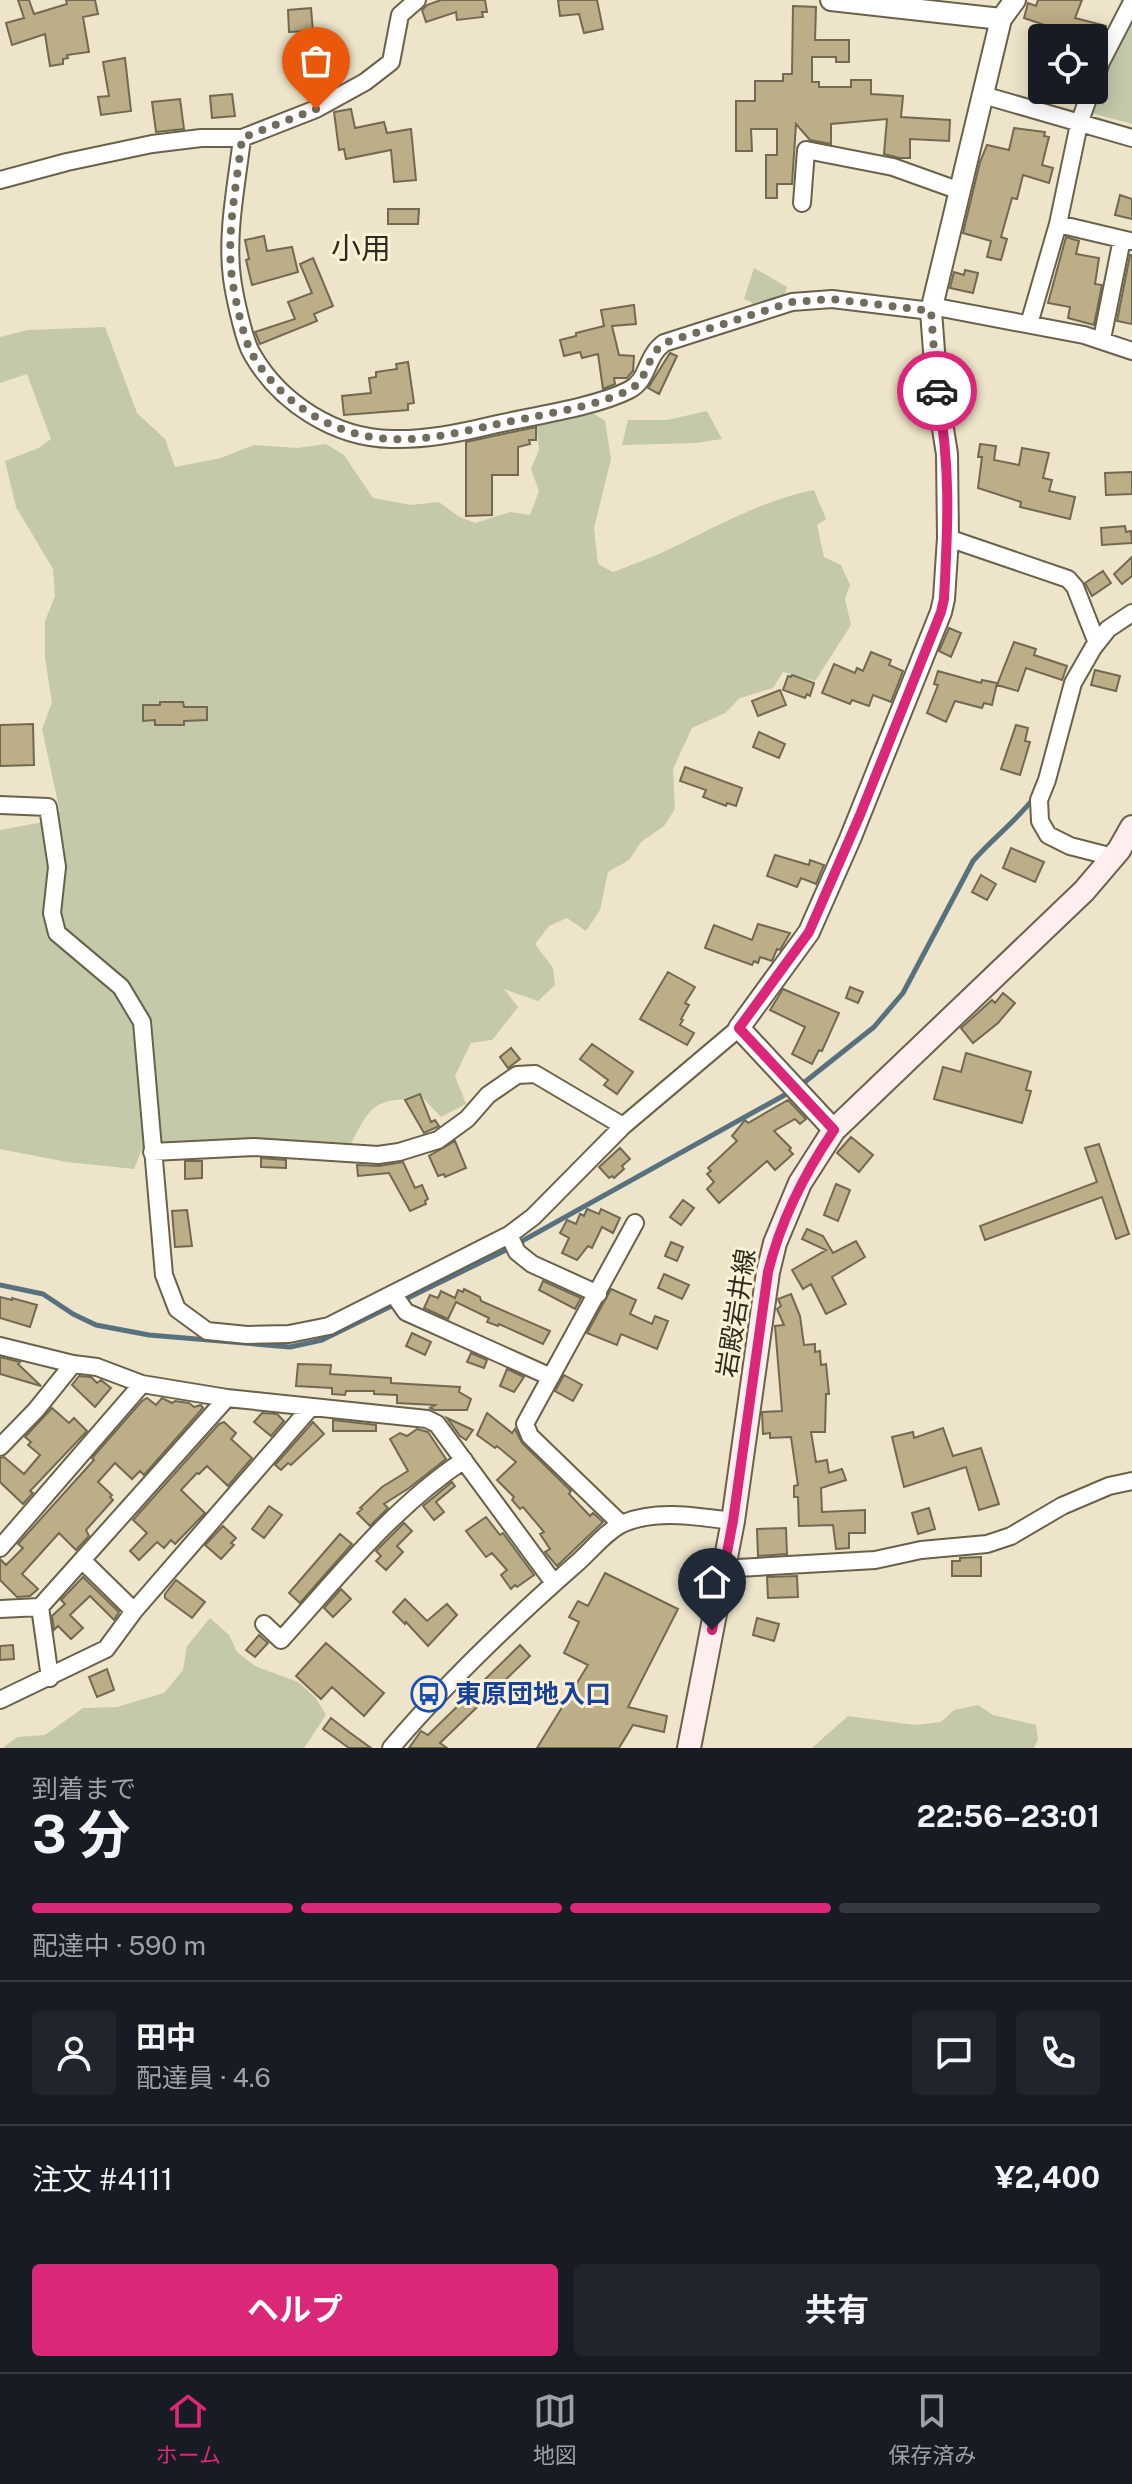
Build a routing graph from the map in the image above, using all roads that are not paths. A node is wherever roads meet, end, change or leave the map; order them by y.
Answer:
1 (417, 0) edge
2 (831, 0) edge
3 (1015, 0) edge
4 (1132, 2) edge
5 (1001, 19) junction
6 (1108, 48) edge
7 (983, 95) junction
8 (1086, 104) edge
9 (1079, 124) junction
10 (242, 138) junction
11 (1132, 138) edge
12 (0, 180) edge
13 (960, 191) junction
14 (802, 203) dead end
15 (1058, 224) junction
16 (1127, 240) edge
17 (931, 309) junction
18 (1029, 324) junction
19 (1102, 339) junction
20 (1132, 351) edge
21 (948, 538) junction
22 (1132, 613) edge
23 (1097, 643) junction
24 (0, 805) edge
25 (1132, 827) edge
26 (1113, 857) junction
27 (739, 1028) junction
28 (623, 1126) junction
29 (834, 1130) junction
30 (152, 1152) junction
31 (635, 1223) dead end
32 (509, 1235) junction
33 (598, 1294) junction
34 (394, 1295) junction
35 (0, 1346) edge
36 (73, 1364) junction
37 (551, 1377) junction
38 (142, 1384) junction
39 (227, 1398) junction
40 (311, 1407) junction
41 (0, 1447) edge
42 (464, 1460) junction
43 (1132, 1481) edge
44 (733, 1521) junction
45 (621, 1524) junction
46 (0, 1548) edge
47 (82, 1560) junction
48 (723, 1572) junction
49 (554, 1583) junction
50 (40, 1607) junction
51 (0, 1609) edge
52 (134, 1611) junction
53 (264, 1624) dead end
54 (50, 1678) junction
55 (0, 1700) edge
56 (391, 1748) edge
57 (689, 1748) edge

1 - 10 street
2 - 5 street
3 - 5 street
4 - 6 street
5 - 7 street
7 - 9 street
7 - 13 street
8 - 9 street
9 - 11 street
9 - 15 street
10 - 12 street
10 - 17 street
13 - 14 street
13 - 17 street
15 - 16 street
15 - 18 street
16 - 19 street
17 - 18 street
17 - 21 street
18 - 19 street
19 - 20 street
21 - 23 street
21 - 27 street
22 - 23 street
23 - 26 street
24 - 30 street
25 - 26 main road, 岩殿岩井線
26 - 29 main road, 岩殿岩井線
27 - 28 street
27 - 29 street
28 - 30 street
28 - 32 street
29 - 44 main road, 岩殿岩井線
30 - 34 street
31 - 33 street
32 - 33 street
32 - 34 street
33 - 37 street
34 - 37 street
35 - 36 street
36 - 38 street
36 - 41 street
37 - 45 street
38 - 39 street
38 - 46 street
39 - 40 street
39 - 47 street
40 - 42 street
40 - 52 street
42 - 49 street
42 - 53 street
43 - 48 street
44 - 45 street
44 - 48 main road, 岩殿岩井線
45 - 49 street
47 - 50 street
47 - 52 street
48 - 57 main road, 岩殿岩井線
49 - 56 street
50 - 51 street
50 - 54 street
52 - 54 street
54 - 55 street

